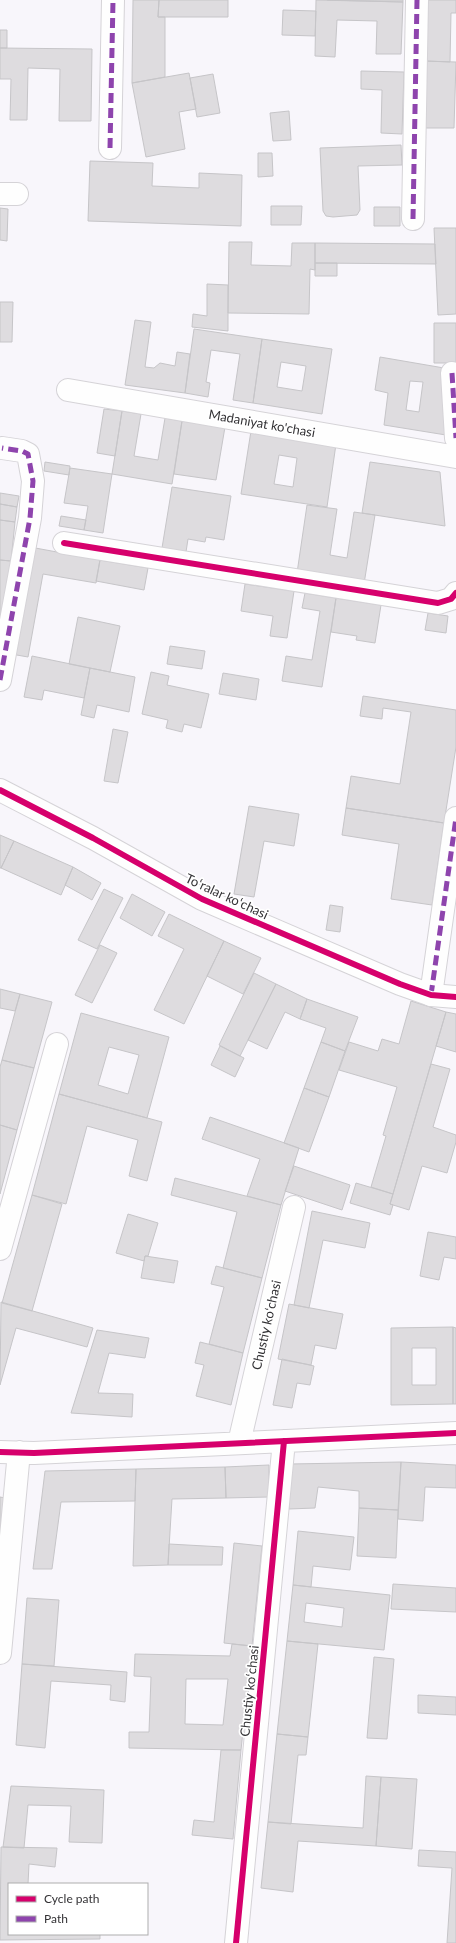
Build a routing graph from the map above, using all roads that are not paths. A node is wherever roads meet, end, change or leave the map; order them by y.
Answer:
1 (113, 0) edge
2 (417, 0) edge
3 (110, 148) dead end
4 (413, 218) dead end
5 (452, 373) dead end
6 (68, 390) dead end
7 (456, 438) edge
8 (2, 448) dead end
9 (456, 457) edge
10 (64, 543) dead end
11 (456, 593) edge
12 (0, 680) edge
13 (0, 790) edge
14 (456, 818) edge
15 (431, 995) junction
16 (456, 997) edge
17 (57, 1044) dead end
18 (294, 1207) dead end
19 (0, 1249) edge
20 (456, 1433) edge
21 (284, 1441) junction
22 (239, 1444) junction
23 (9, 1452) edge
24 (0, 1654) edge
25 (236, 1943) edge

1 - 3 street
2 - 4 street
5 - 7 street
6 - 9 street, Madaniyat ko'chasi
8 - 12 street
10 - 11 street
13 - 15 street, Toʻralar koʻchasi
14 - 15 street
15 - 16 street, Toʻralar koʻchasi
17 - 19 street
18 - 22 street, Chustiy koʻchasi
20 - 21 street
21 - 22 street
21 - 25 street, Chustiy koʻchasi
22 - 23 street
23 - 24 street

